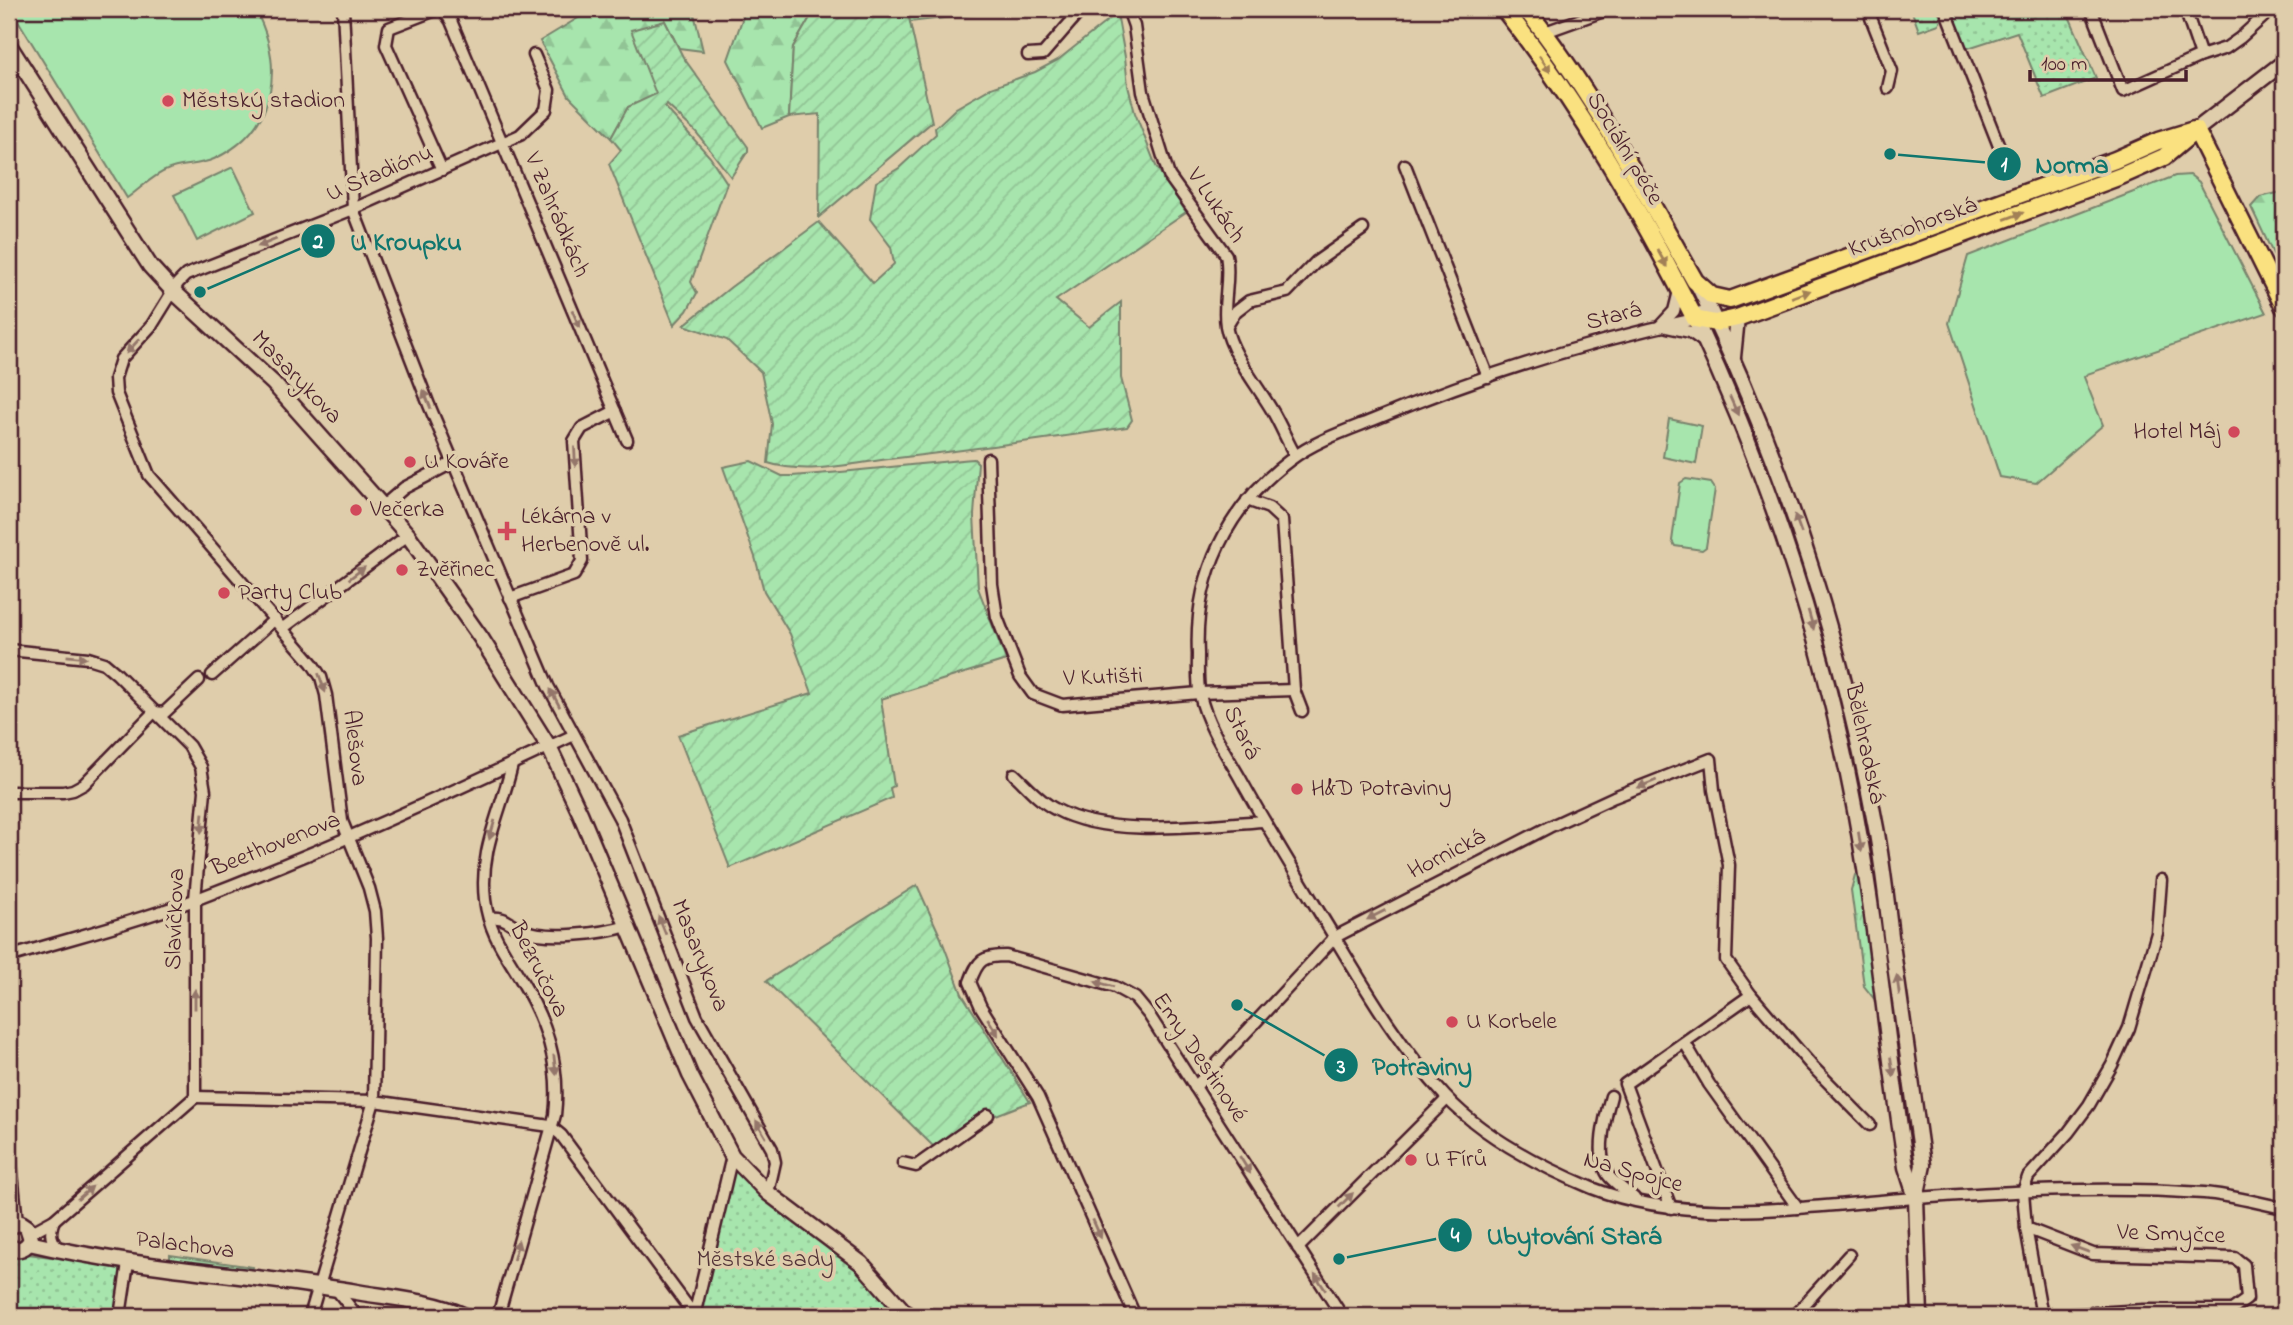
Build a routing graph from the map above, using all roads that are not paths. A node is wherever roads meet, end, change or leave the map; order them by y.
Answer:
1 (343, 9) edge
2 (441, 9) edge
3 (1082, 9) edge
4 (1128, 9) edge
5 (1504, 9) edge
6 (1527, 9) edge
7 (1609, 9) edge
8 (1945, 9) edge
9 (2091, 9) edge
10 (2185, 9) edge
11 (2272, 9) edge
12 (1871, 18) dead end
13 (1545, 32) junction
14 (10, 49) edge
15 (534, 55) dead end
16 (1028, 55) dead end
17 (2202, 56) junction
18 (2284, 62) edge
19 (1888, 88) dead end
20 (2196, 130) junction
21 (502, 143) junction
22 (1405, 165) dead end
23 (2008, 169) dead end
24 (442, 170) junction
25 (353, 209) junction
26 (1363, 229) dead end
27 (1695, 281) junction
28 (1679, 288) junction
29 (173, 291) junction
30 (1730, 300) junction
31 (2284, 307) edge
32 (1712, 315) junction
33 (1737, 318) junction
34 (1695, 319) junction
35 (1226, 326) junction
36 (1660, 326) junction
37 (1706, 344) junction
38 (1733, 362) junction
39 (1488, 377) junction
40 (615, 411) junction
41 (627, 440) dead end
42 (1294, 456) junction
43 (988, 459) dead end
44 (454, 462) junction
45 (1247, 500) junction
46 (383, 506) junction
47 (408, 535) junction
48 (510, 598) junction
49 (279, 624) junction
50 (9, 650) edge
51 (212, 675) dead end
52 (199, 680) dead end
53 (1294, 690) junction
54 (1199, 693) junction
55 (1302, 711) dead end
56 (154, 712) junction
57 (574, 735) junction
58 (549, 747) junction
59 (512, 765) junction
60 (1014, 774) dead end
61 (9, 792) edge
62 (1263, 821) junction
63 (347, 839) junction
64 (2161, 880) dead end
65 (195, 900) junction
66 (489, 918) junction
67 (626, 926) junction
68 (1335, 937) junction
69 (9, 957) edge
70 (1751, 995) junction
71 (1685, 1043) junction
72 (1195, 1087) junction
73 (1611, 1096) dead end
74 (195, 1097) junction
75 (1447, 1099) junction
76 (374, 1101) junction
77 (988, 1115) dead end
78 (1870, 1125) dead end
79 (550, 1126) junction
80 (733, 1156) junction
81 (9, 1162) edge
82 (903, 1163) dead end
83 (2023, 1192) junction
84 (768, 1193) junction
85 (1916, 1198) junction
86 (1635, 1199) junction
87 (1671, 1208) junction
88 (1798, 1208) junction
89 (2284, 1208) edge
90 (54, 1220) junction
91 (12, 1225) edge
92 (2026, 1227) junction
93 (29, 1238) junction
94 (9, 1248) edge
95 (1298, 1248) junction
96 (62, 1251) junction
97 (1849, 1255) dead end
98 (128, 1263) junction
99 (319, 1286) junction
100 (336, 1289) junction
101 (120, 1316) edge
102 (310, 1316) edge
103 (358, 1316) edge
104 (465, 1316) edge
105 (498, 1316) edge
106 (694, 1316) edge
107 (908, 1316) edge
108 (1135, 1316) edge
109 (1342, 1316) edge
110 (1794, 1316) edge
111 (1920, 1316) edge
112 (2043, 1316) edge

1 - 25 street, Masarykova
2 - 21 street, V Zahrádkách
2 - 24 street
3 - 16 street
4 - 35 street, V Lukách
5 -> 28 main road, Sociální péče
6 - 13 main road, Sociální péče
7 - 13 street
8 - 23 street
9 - 17 street
10 - 17 street
11 - 17 street
12 - 19 street
13 - 27 main road, Sociální péče
14 - 29 street, Masarykova
15 - 21 street, U Stadiónu
18 - 20 street, Krušnohorská
20 - 30 main road, Krušnohorská
20 - 31 main road
33 -> 20 main road, Krušnohorská
21 - 24 street, U Stadiónu
21 -> 40 street, V Zahrádkách
22 - 39 street
24 - 25 street, U Stadiónu
25 -> 29 street, U Stadiónu
44 -> 25 street, Masarykova
26 - 35 street
27 - 30 main road
27 - 32 street, Sociální péče
28 - 34 main road, Sociální péče
28 - 36 street, Stará
29 - 46 street, Masarykova
29 -> 49 street, Alešova
30 - 32 street, Krušnohorská
32 - 33 main road, Krušnohorská
32 - 34 main road
32 - 38 street, Bělehradská
33 - 38 street, Bělehradská
34 - 36 street, Stará
34 - 37 street, Bělehradská
35 - 42 street, V Lukách
36 - 37 street, Stará
36 - 39 street, Stará
37 -> 85 street, Bělehradská
85 -> 38 street, Bělehradská
39 - 42 street, Stará
40 - 41 street, V Zahrádkách
40 -> 48 street
42 - 45 street, Stará
43 - 54 street, V Kutišti
44 - 46 street
44 - 48 street, Masarykova
45 - 53 street
45 - 54 street, Stará
46 - 47 street, Masarykova
49 -> 47 street
47 - 58 street, Masarykova
57 -> 48 street, Masarykova
49 - 51 street
49 -> 63 street, Alešova
50 -> 56 street, Slavíčkova
52 - 56 street
53 - 54 street, V Kutišti
53 - 55 street
54 - 62 street, Stará
56 - 61 street
56 -> 65 street, Slavíčkova
57 - 58 street
84 -> 57 street, Masarykova
58 - 59 street, Beethovenova
58 - 67 street, Masarykova
59 - 63 street, Beethovenova
59 -> 66 street, Bezručova
60 - 62 street
62 - 68 street, Stará
63 - 65 street, Beethovenova
63 - 76 street, Alešova
64 - 83 street
65 - 69 street, Beethovenova
74 -> 65 street, Slavíčkova
66 - 67 street
66 -> 79 street, Bezručova
67 - 80 street, Masarykova
70 -> 68 street, Hornická
68 - 72 street, Hornická
68 - 75 street, Stará
70 - 71 street
70 - 78 street, Hornická
71 - 87 street
71 - 88 street
72 -> 95 street, Emy Destinové
72 -> 108 street, Emy Destinové
73 - 86 street
74 - 76 street
90 -> 74 street
75 - 86 street, Na Spojce
95 -> 75 street
76 - 79 street
76 - 99 street, Alešova
77 - 82 street
105 -> 79 street, Bezručova
79 - 106 street
80 - 84 street, Masarykova
80 - 106 street
81 - 91 street
83 - 85 street, Na Spojce
83 - 89 street, Na Spojce
83 - 92 street
84 - 107 street, Masarykova
85 - 88 street, Na Spojce
85 - 111 street, Bělehradská
86 - 87 street, Na Spojce
87 - 88 street, Na Spojce
90 - 93 street
90 - 96 street
91 - 93 street
92 - 112 street
112 -> 92 street, Ve Smyčce
93 - 94 street
93 - 96 street, Palachova
109 -> 95 street
96 - 98 street, Palachova
97 - 110 street
98 - 99 street, Palachova
98 - 101 street
99 - 100 street, Palachova
99 - 102 street, Alešova
100 - 103 street
100 - 104 street, Palachova

